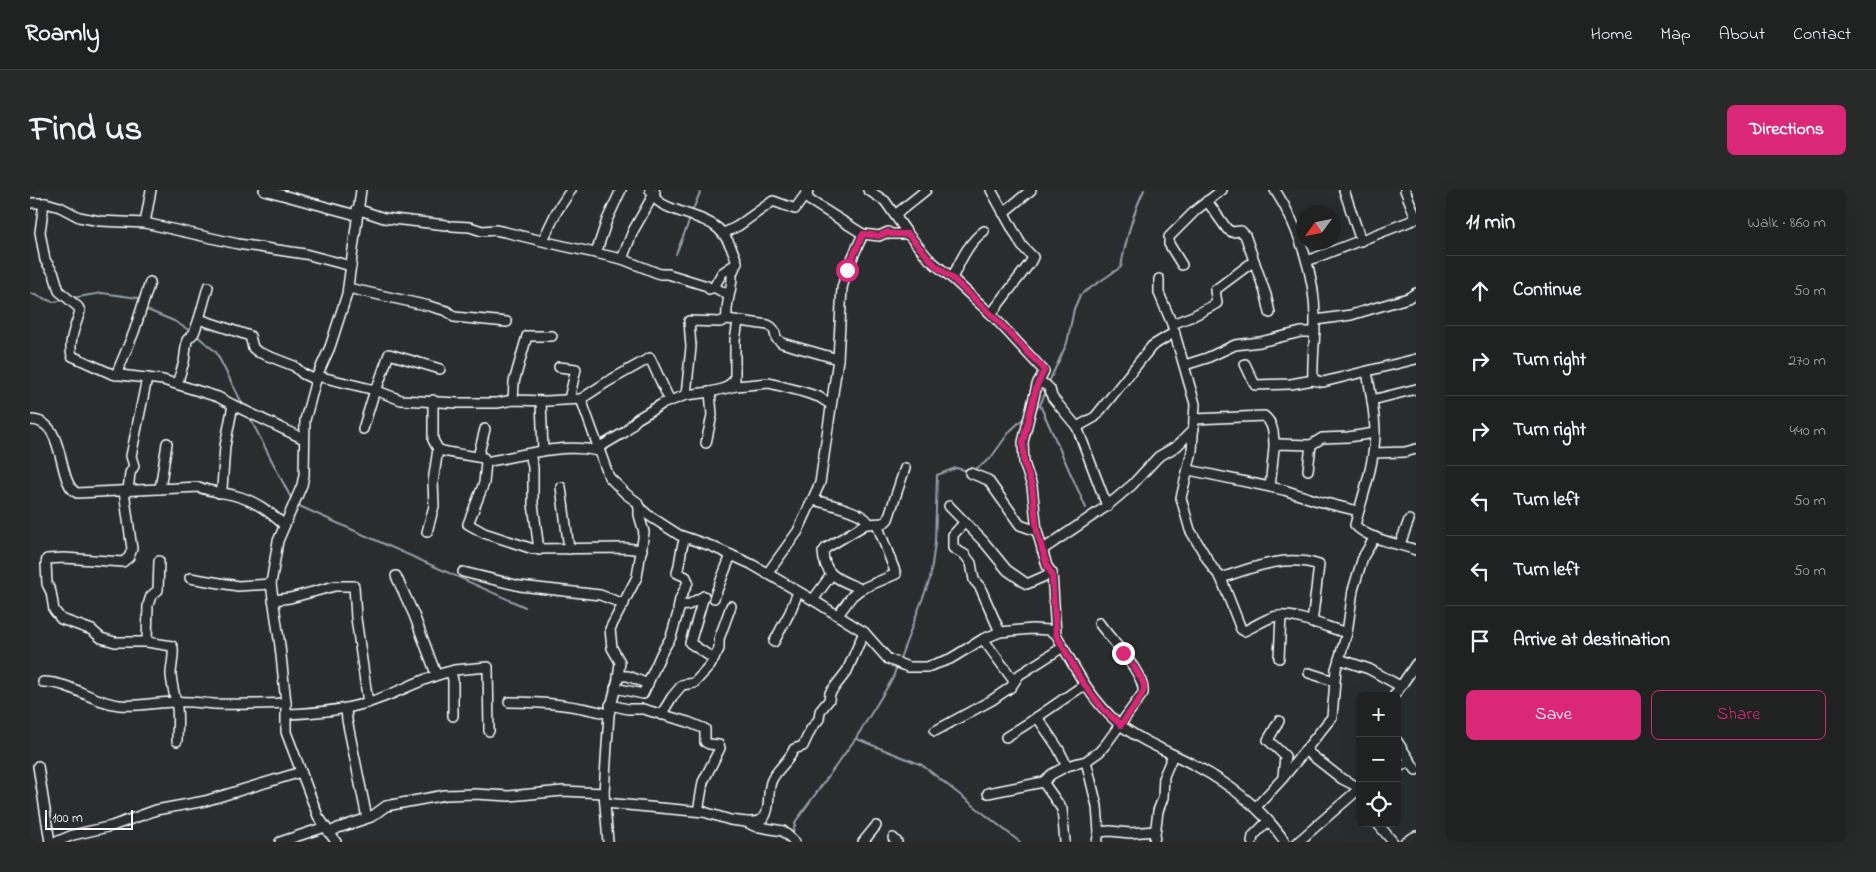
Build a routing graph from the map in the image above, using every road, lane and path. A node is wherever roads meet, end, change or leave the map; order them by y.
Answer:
1 (151, 190) edge
2 (264, 190) edge
3 (361, 190) edge
4 (571, 190) edge
5 (621, 190) edge
6 (868, 190) edge
7 (926, 190) edge
8 (991, 190) edge
9 (1031, 190) edge
10 (1222, 190) edge
11 (1275, 190) edge
12 (1344, 190) edge
13 (1405, 190) edge
14 (654, 191) edge
15 (808, 192) edge
16 (1207, 202) junction
17 (30, 203) edge
18 (44, 203) junction
19 (357, 212) junction
20 (1003, 213) junction
21 (896, 215) junction
22 (1416, 218) edge
23 (145, 223) junction
24 (984, 231) dead end
25 (724, 233) junction
26 (863, 234) junction
27 (908, 234) junction
28 (543, 240) junction
29 (1361, 241) junction
30 (596, 253) junction
31 (622, 259) junction
32 (1254, 261) junction
33 (738, 262) junction
34 (1307, 262) junction
35 (1182, 264) dead end
36 (352, 266) junction
37 (952, 278) junction
38 (1159, 279) dead end
39 (150, 282) dead end
40 (208, 287) dead end
41 (714, 287) junction
42 (348, 288) junction
43 (1416, 293) edge
44 (728, 295) junction
45 (991, 314) junction
46 (1270, 314) dead end
47 (199, 319) junction
48 (727, 319) junction
49 (1316, 320) junction
50 (507, 322) dead end
51 (738, 322) junction
52 (1174, 328) junction
53 (1315, 332) junction
54 (552, 336) dead end
55 (838, 359) junction
56 (1416, 360) edge
57 (1245, 364) dead end
58 (1184, 365) junction
59 (559, 367) dead end
60 (440, 369) dead end
61 (1367, 372) junction
62 (116, 375) junction
63 (147, 378) junction
64 (316, 378) junction
65 (1313, 380) junction
66 (1038, 382) junction
67 (177, 384) junction
68 (724, 389) junction
69 (1416, 389) edge
70 (375, 390) junction
71 (710, 392) junction
72 (686, 395) junction
73 (569, 399) junction
74 (581, 399) junction
75 (669, 399) dead end
76 (433, 400) junction
77 (513, 400) junction
78 (1372, 400) junction
79 (541, 401) junction
80 (830, 404) junction
81 (233, 405) junction
82 (1194, 419) junction
83 (30, 420) edge
84 (1077, 427) junction
85 (485, 428) dead end
86 (363, 429) dead end
87 (1194, 429) junction
88 (1375, 433) junction
89 (304, 439) junction
90 (167, 443) dead end
91 (706, 443) dead end
92 (1311, 445) junction
93 (1274, 448) junction
94 (438, 449) junction
95 (1416, 449) edge
96 (599, 450) junction
97 (543, 451) junction
98 (1373, 453) junction
99 (530, 454) junction
100 (482, 459) junction
101 (905, 468) dead end
102 (1189, 470) junction
103 (1308, 470) dead end
104 (970, 473) dead end
105 (561, 487) dead end
106 (1270, 487) junction
107 (160, 489) junction
108 (126, 491) junction
109 (219, 493) junction
110 (813, 500) junction
111 (949, 506) dead end
112 (1107, 506) junction
113 (639, 507) junction
114 (1358, 511) junction
115 (1408, 520) dead end
116 (964, 523) junction
117 (866, 524) junction
118 (877, 524) junction
119 (284, 525) junction
120 (1037, 531) junction
121 (427, 532) dead end
122 (1375, 537) junction
123 (686, 538) junction
124 (1400, 544) junction
125 (569, 549) junction
126 (540, 550) junction
127 (642, 550) junction
128 (1042, 550) junction
129 (1416, 550) edge
130 (731, 555) junction
131 (159, 561) dead end
132 (463, 572) dead end
133 (767, 574) junction
134 (1052, 574) junction
135 (831, 575) junction
136 (396, 576) dead end
137 (190, 578) dead end
138 (1221, 578) junction
139 (271, 584) junction
140 (861, 589) junction
141 (798, 592) junction
142 (714, 598) dead end
143 (273, 600) junction
144 (814, 600) junction
145 (624, 604) junction
146 (731, 606) dead end
147 (678, 613) junction
148 (838, 615) junction
149 (1280, 616) junction
150 (1099, 623) dead end
151 (1312, 623) junction
152 (864, 632) junction
153 (1000, 632) junction
154 (1347, 633) junction
155 (1056, 634) junction
156 (772, 638) dead end
157 (983, 639) junction
158 (147, 642) junction
159 (1063, 647) junction
160 (1279, 658) dead end
161 (714, 659) junction
162 (1339, 659) junction
163 (1416, 664) edge
164 (452, 671) junction
165 (436, 674) junction
166 (1309, 674) dead end
167 (618, 676) junction
168 (1014, 681) junction
169 (1334, 681) junction
170 (43, 682) dead end
171 (648, 684) junction
172 (1084, 685) junction
173 (1400, 686) junction
174 (615, 688) junction
175 (1396, 692) edge
176 (176, 702) junction
177 (509, 702) dead end
178 (286, 703) junction
179 (368, 703) junction
180 (346, 708) junction
181 (610, 709) junction
182 (287, 714) junction
183 (660, 715) junction
184 (453, 716) dead end
185 (1038, 717) junction
186 (1279, 721) dead end
187 (1121, 725) junction
188 (489, 731) dead end
189 (935, 731) dead end
190 (1006, 737) dead end
191 (177, 741) dead end
192 (1401, 748) edge
193 (1306, 750) junction
194 (1173, 754) junction
195 (1086, 761) junction
196 (1409, 762) junction
197 (1290, 763) junction
198 (38, 766) dead end
199 (1067, 766) junction
200 (1401, 766) edge
201 (1416, 770) edge
202 (301, 772) junction
203 (1043, 782) junction
204 (1356, 786) edge
205 (1356, 791) edge
206 (988, 793) dead end
207 (604, 794) junction
208 (605, 803) junction
209 (1256, 807) junction
210 (704, 812) junction
211 (367, 818) junction
212 (1268, 820) junction
213 (746, 822) junction
214 (876, 826) dead end
215 (1380, 827) edge
216 (327, 830) junction
217 (1155, 831) junction
218 (1099, 832) junction
219 (1416, 836) edge
220 (792, 840) edge
221 (50, 842) edge
222 (56, 842) edge
223 (280, 842) edge
224 (336, 842) edge
225 (608, 842) edge
226 (864, 842) edge
227 (1065, 842) edge
228 (1097, 842) edge
229 (1154, 842) edge
230 (1252, 842) edge
231 (1285, 842) edge
232 (1298, 842) edge
233 (1393, 842) edge
234 (1405, 842) edge

1 - 23 street
2 - 19 street
3 - 19 street
4 - 28 street
5 - 30 street
6 - 21 street
7 - 21 street
8 - 20 street
9 - 20 street
10 - 16 street
11 - 34 street
12 - 29 street
13 - 22 street
14 - 25 street
14 - 31 street
15 - 25 street
15 - 26 street
16 - 32 street
16 - 35 street
17 - 18 street
18 - 23 street
18 - 62 street
19 - 28 street
19 - 36 street
20 - 45 street
21 - 27 street
22 - 29 street
23 - 36 street
24 - 37 street
25 - 33 street
26 - 27 street
26 - 55 street
27 - 37 street
28 - 30 street
29 - 34 street
30 - 31 street
31 - 41 street
32 - 46 street
32 - 52 street
33 - 41 street
33 - 44 street
34 - 49 street
36 - 42 street
37 - 45 street
38 - 52 street
39 - 62 street
40 - 47 street
41 - 44 street
42 - 50 street
42 - 64 street
43 - 49 street
44 - 48 street
45 - 66 street
47 - 64 street
47 - 67 street
48 - 51 street
48 - 72 street
49 - 53 street
51 - 55 street
51 - 68 street
52 - 58 street
52 - 84 street
53 - 58 street
53 - 65 street
54 - 77 street
55 - 80 street
56 - 61 street
57 - 65 street
58 - 82 street
59 - 73 street
60 - 70 street
61 - 65 street
61 - 78 street
62 - 63 street
63 - 67 street
63 - 108 street
64 - 70 street
64 - 89 street
66 - 84 street
66 - 120 street
67 - 81 street
68 - 71 street
68 - 80 street
69 - 78 street
70 - 76 street
70 - 86 street
71 - 72 street
71 - 91 street
72 - 96 street
73 - 74 street
73 - 79 street
74 - 75 street
74 - 96 street
76 - 77 street
76 - 94 street
77 - 79 street
78 - 88 street
79 - 97 street
80 - 110 street
81 - 89 street
81 - 109 street
82 - 87 street
82 - 93 street
83 - 108 street
84 - 112 street
85 - 100 street
87 - 102 street
87 - 112 street
88 - 92 street
88 - 98 street
89 - 119 street
90 - 107 street
92 - 93 street
92 - 103 street
93 - 106 street
94 - 100 street
94 - 121 street
95 - 98 street
96 - 97 street
96 - 113 street
97 - 99 street
98 - 114 street
99 - 100 street
99 - 126 street
100 - 126 street
101 - 118 street
102 - 106 street
102 - 138 street
104 - 120 street
105 - 125 street
106 - 114 street
107 - 108 street
107 - 109 street
108 - 158 street
109 - 119 street
110 - 117 street
110 - 133 street
111 - 116 street
112 - 128 street
113 - 123 street
113 - 127 street
114 - 122 street
115 - 124 street
116 - 134 street
116 - 153 street
117 - 118 street
117 - 135 street
118 - 140 street
119 - 139 street
120 - 128 street
122 - 124 street
122 - 154 street
123 - 130 street
123 - 147 street
124 - 129 street
125 - 126 street
125 - 127 street
127 - 145 street
128 - 134 street
130 - 133 street
130 - 142 street
131 - 158 street
132 - 145 street
133 - 141 street
134 - 155 street
135 - 140 street
135 - 144 street
136 - 165 street
137 - 139 street
138 - 149 street
138 - 151 street
139 - 143 street
140 - 148 street
141 - 144 street
141 - 156 street
143 - 178 street
143 - 179 street
144 - 148 street
145 - 167 street
146 - 161 street
147 - 161 street
147 - 171 street
148 - 152 street
149 - 151 street
149 - 160 street
150 - 187 street
151 - 154 street
152 - 157 street
152 - 213 street
153 - 155 street
153 - 157 street
154 - 162 street
155 - 159 street
157 - 168 street
158 - 176 street
159 - 168 street
159 - 172 street
161 - 183 street
162 - 169 street
162 - 173 street
163 - 173 street
164 - 165 street
164 - 184 street
164 - 188 street
165 - 179 street
166 - 169 street
167 - 171 street
167 - 174 street
168 - 189 street
169 - 193 street
170 - 176 street
171 - 174 street
172 - 185 street
172 - 187 street
173 - 175 street
174 - 181 street
176 - 178 street
176 - 191 street
177 - 181 street
178 - 182 street
179 - 180 street
180 - 182 street
180 - 211 street
181 - 183 street
181 - 207 street
182 - 202 street
183 - 210 street
185 - 190 street
185 - 199 street
186 - 197 street
187 - 194 street
187 - 195 street
192 - 196 street
193 - 197 street
193 - 204 street
194 - 209 street
194 - 217 street
195 - 199 street
195 - 218 street
196 - 200 street
196 - 201 street
197 - 209 street
198 - 221 street
199 - 203 street
202 - 216 street
202 - 222 street
203 - 206 street
203 - 227 street
205 - 232 street
207 - 208 street
207 - 211 street
208 - 210 street
208 - 225 street
209 - 212 street
210 - 213 street
211 - 216 street
212 - 230 street
212 - 231 street
213 - 220 street
214 - 226 street
215 - 233 street
216 - 223 street
216 - 224 street
217 - 218 street
217 - 229 street
218 - 228 street
219 - 234 street

